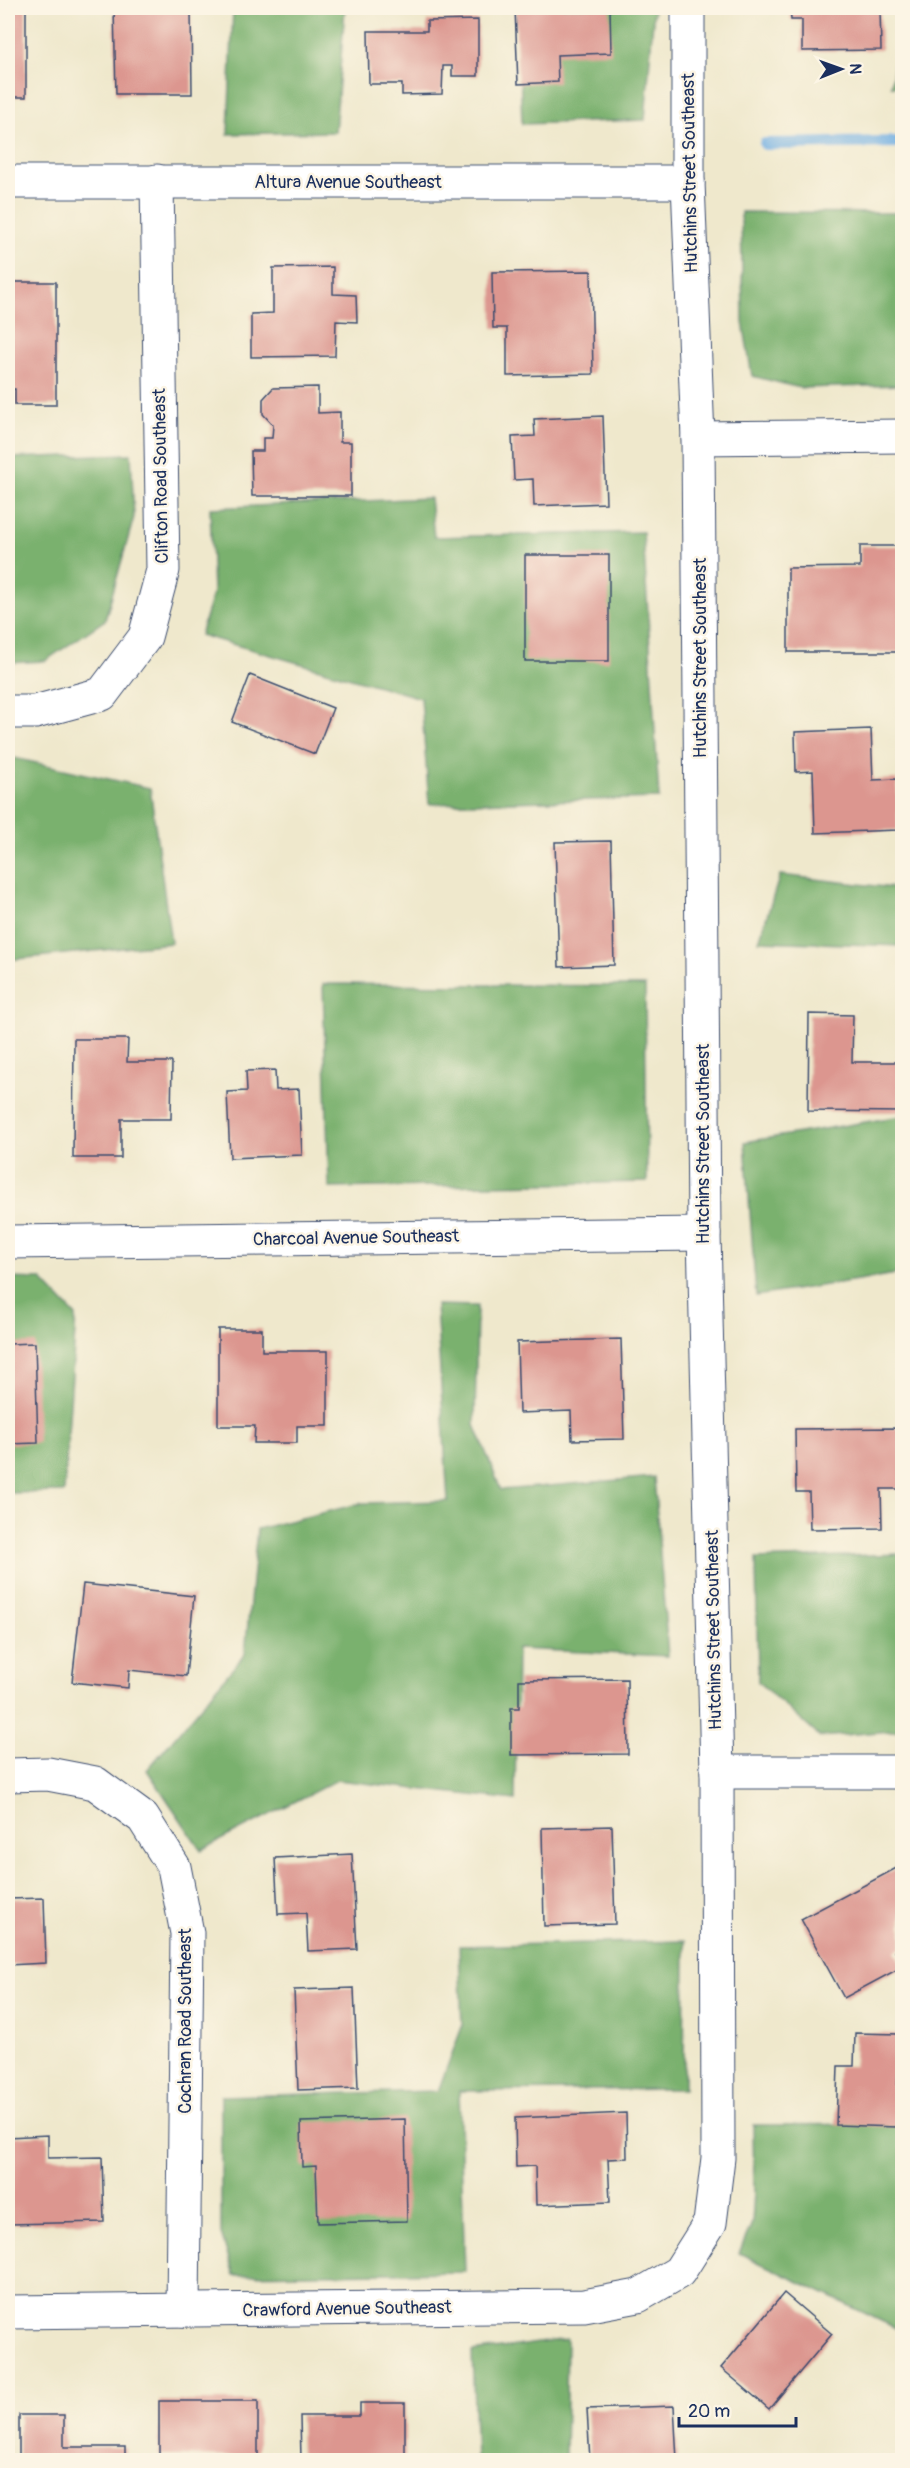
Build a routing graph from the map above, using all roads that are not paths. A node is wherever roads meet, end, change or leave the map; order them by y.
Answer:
1 (688, 8) edge
2 (157, 181) junction
3 (8, 182) edge
4 (688, 182) junction
5 (903, 436) edge
6 (698, 438) junction
7 (8, 712) edge
8 (704, 1234) junction
9 (8, 1242) edge
10 (717, 1772) junction
11 (903, 1772) edge
12 (8, 1775) edge
13 (679, 2272) joint
14 (183, 2310) junction
15 (8, 2312) edge

1 - 4 street, Hutchins Street Southeast
2 - 3 street, Altura Avenue Southeast
2 - 4 street, Altura Avenue Southeast
2 - 7 street, Clifton Road Southeast
4 - 6 street, Hutchins Street Southeast
5 - 6 street
6 - 8 street, Hutchins Street Southeast
8 - 9 street, Charcoal Avenue Southeast
8 - 10 street, Hutchins Street Southeast
10 - 11 street
10 - 13 street, Hutchins Street Southeast
12 - 14 street, Cochran Road Southeast
13 - 14 street, Crawford Avenue Southeast
14 - 15 street, Crawford Avenue Southeast

